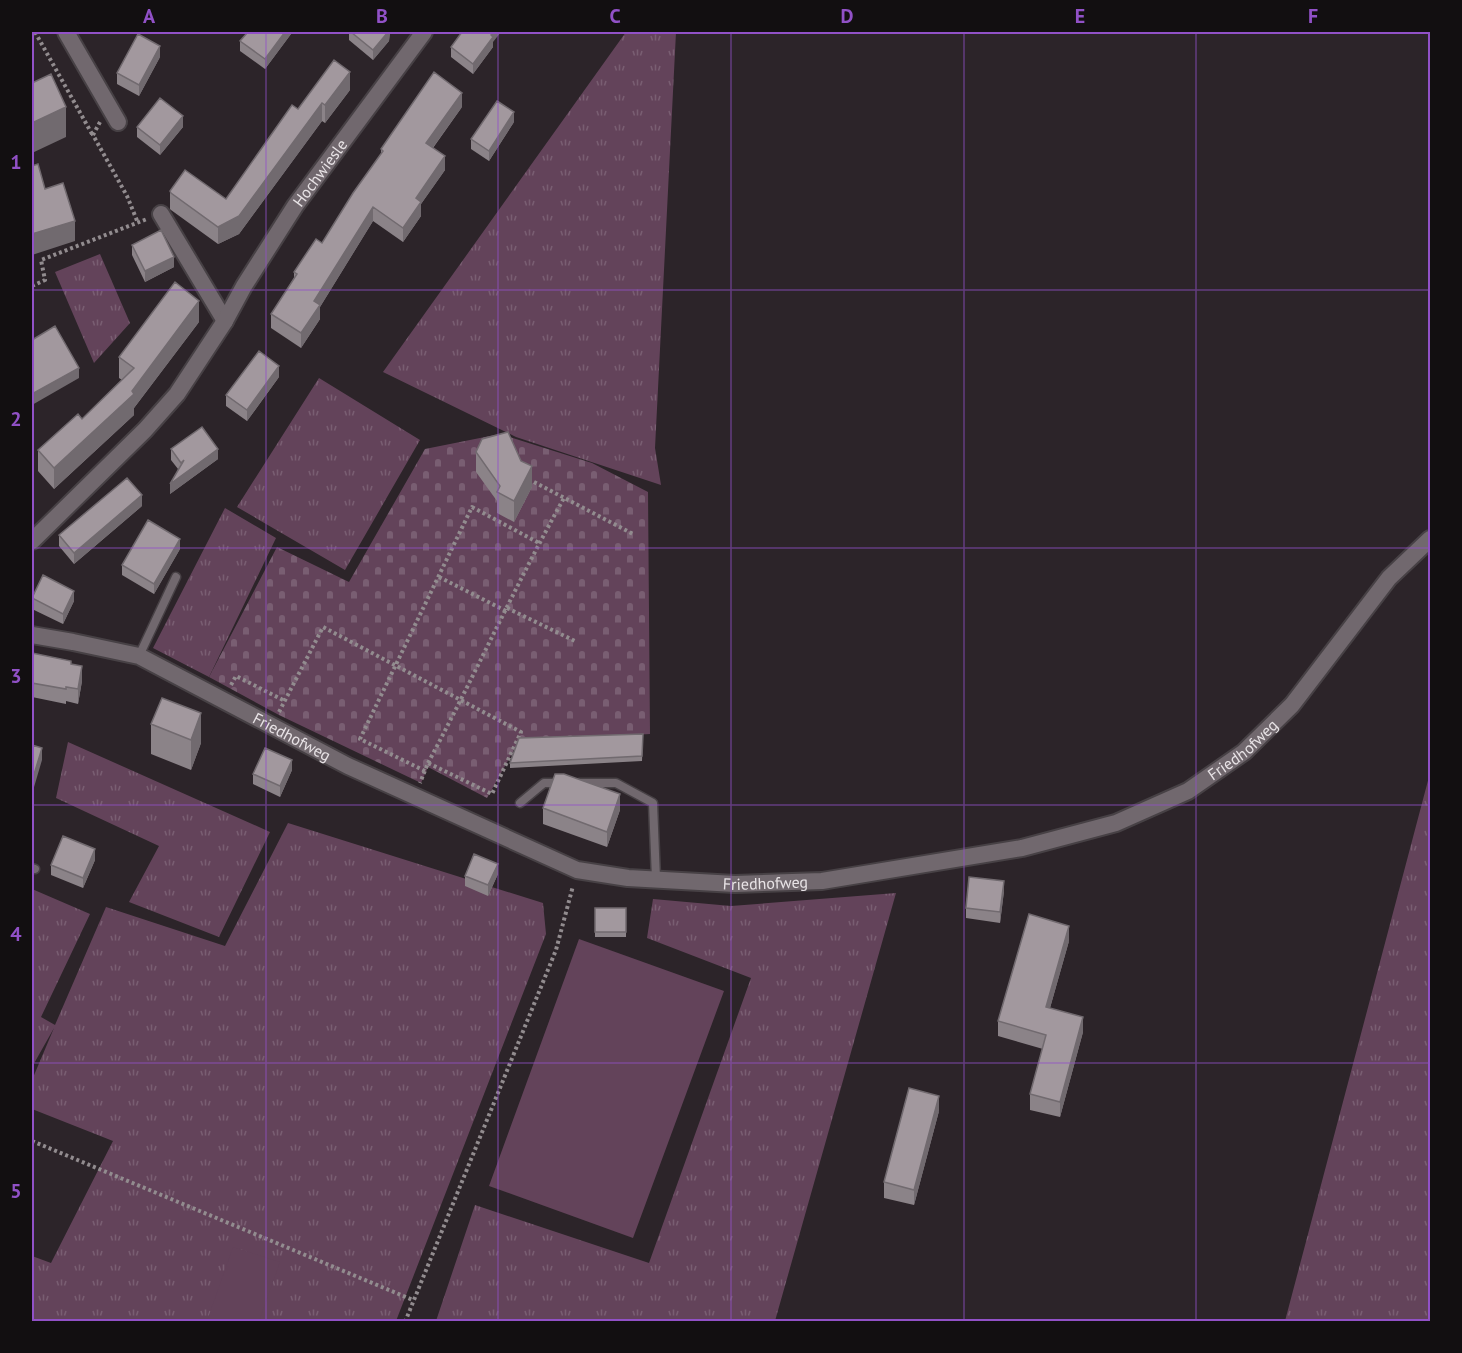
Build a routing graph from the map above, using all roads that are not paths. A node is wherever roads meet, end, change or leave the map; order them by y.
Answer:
1 (66, 32) edge
2 (424, 32) edge
3 (118, 122) dead end
4 (161, 214) road end
5 (225, 321) junction
6 (33, 532) edge
7 (1431, 539) edge
8 (176, 577) dead end
9 (32, 635) edge
10 (139, 656) junction
11 (520, 803) dead end
12 (656, 879) junction

1 - 3 street
2 - 5 street, Hochwiesle
4 - 5 street
5 - 6 street, Hochwiesle
7 - 12 street, Friedhofweg
8 - 10 lane
9 - 10 street, Friedhofweg
10 - 12 street, Friedhofweg
11 - 12 lane

